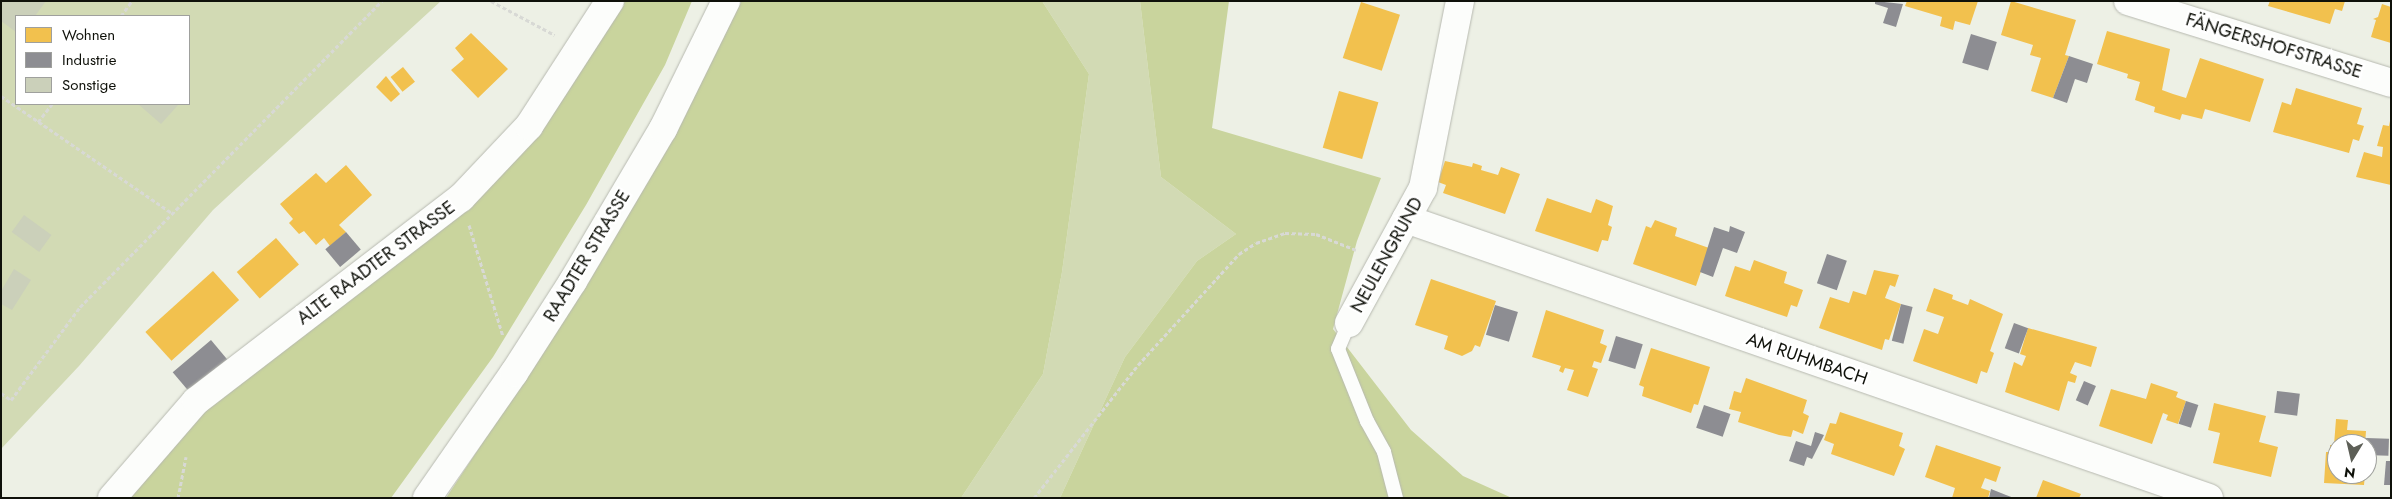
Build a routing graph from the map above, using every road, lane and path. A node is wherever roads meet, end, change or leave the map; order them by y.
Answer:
1 (132, 1) edge
2 (382, 1) edge
3 (492, 1) edge
4 (610, 1) edge
5 (726, 1) edge
6 (1460, 1) edge
7 (2128, 1) edge
8 (121, 15) edge
9 (580, 48) junction
10 (2391, 83) edge
11 (1, 96) edge
12 (51, 105) edge
13 (38, 122) junction
14 (461, 198) junction
15 (172, 213) junction
16 (1406, 219) junction
17 (1380, 265) junction
18 (1349, 323) joint
19 (514, 373) junction
20 (1, 393) edge
21 (112, 498) edge
22 (427, 498) edge
23 (1034, 498) edge
24 (1396, 498) edge
25 (2209, 498) edge

1 - 8 path
2 - 15 path
3 - 9 path
4 - 9 street, ALTE RAADTER STRASSE
5 - 19 street, RAADTER STRASSE
6 - 16 street, NEULENGRUND
7 - 10 street, FÄNGERSHOFSTRASSE
9 - 14 street, ALTE RAADTER STRASSE
11 - 13 path
12 - 13 path
13 - 15 path
14 - 19 path
14 - 21 street, ALTE RAADTER STRASSE
15 - 20 path
16 - 17 street, NEULENGRUND
16 - 25 street, AM RUHMBACH
17 - 18 street, NEULENGRUND
17 - 23 path
18 - 24 lane, NEULENGRUND
19 - 22 street, RAADTER STRASSE

